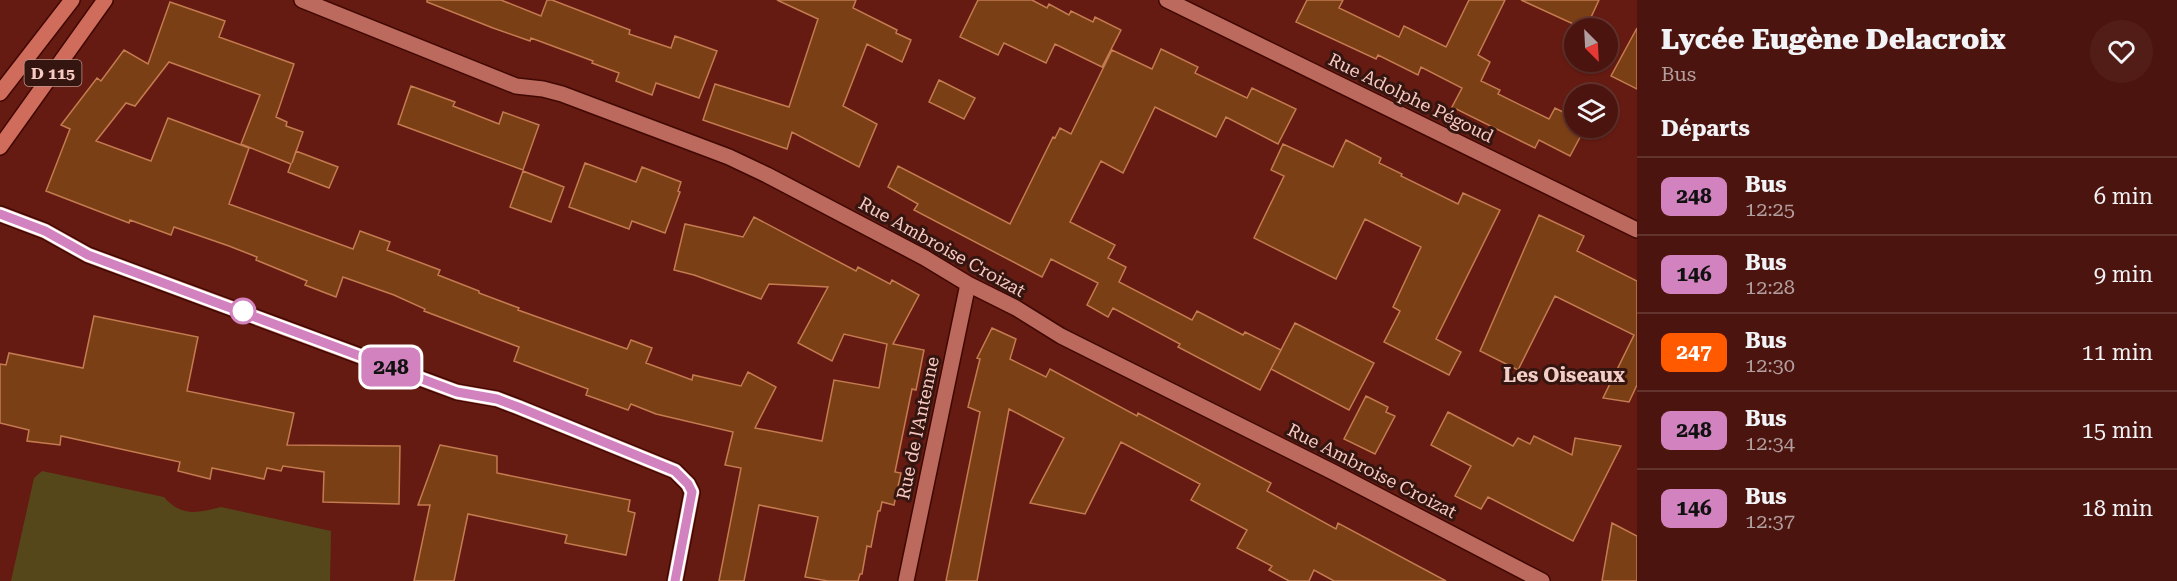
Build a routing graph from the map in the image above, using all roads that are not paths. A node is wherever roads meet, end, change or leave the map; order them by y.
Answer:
1 (72, 0) edge
2 (105, 0) edge
3 (302, 0) edge
4 (1167, 0) edge
5 (0, 93) edge
6 (0, 147) edge
7 (0, 214) edge
8 (1637, 230) edge
9 (968, 284) junction
10 (675, 581) edge
11 (906, 581) edge
12 (1542, 581) edge

1 - 5 main road, D 115
2 - 6 main road, D 115
3 - 9 street, Rue Ambroise Croizat
4 - 8 street, Rue Adolphe Pégoud
7 - 10 street
9 - 11 street, Rue de l'Antenne
9 - 12 street, Rue Ambroise Croizat

